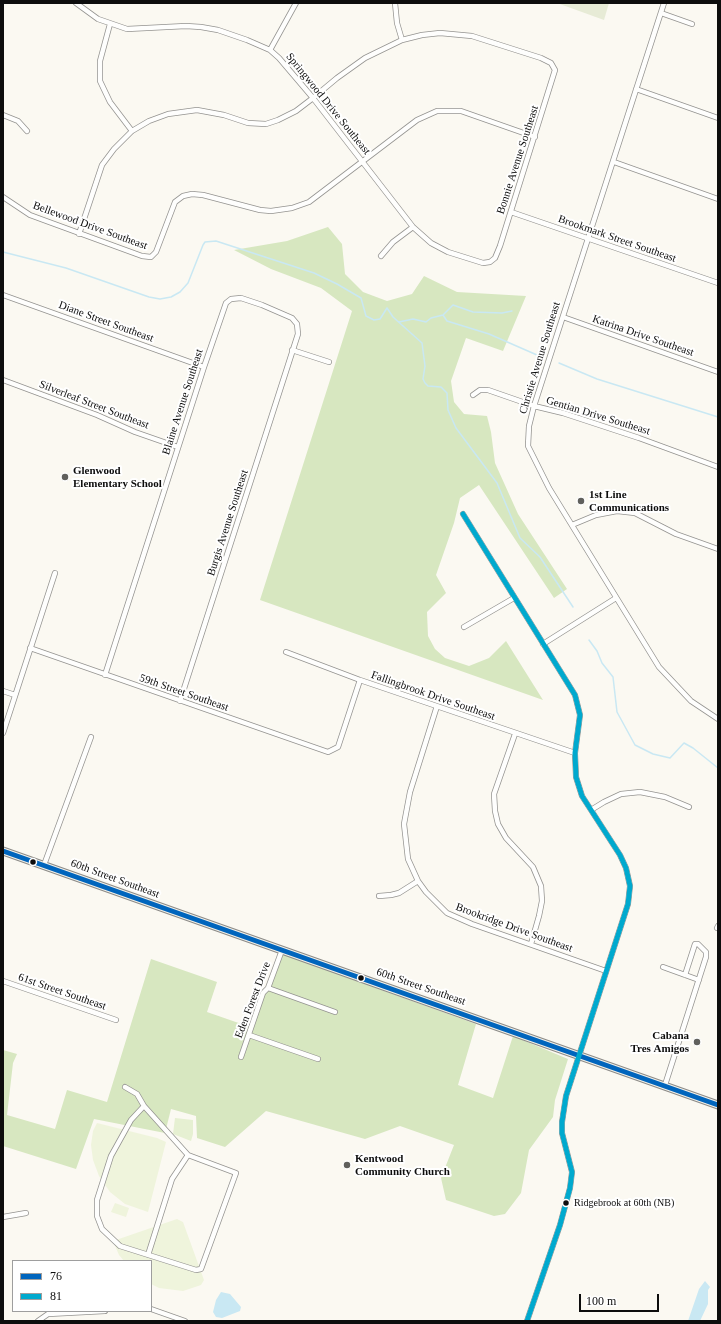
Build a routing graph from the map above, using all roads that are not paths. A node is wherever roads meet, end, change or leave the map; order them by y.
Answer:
1 (76, 3) edge
2 (296, 3) edge
3 (395, 3) edge
4 (664, 3) edge
5 (661, 13) junction
6 (110, 24) junction
7 (692, 24) dead end
8 (402, 40) junction
9 (270, 50) junction
10 (636, 89) junction
11 (313, 98) junction
12 (3, 116) edge
13 (718, 118) edge
14 (27, 131) dead end
15 (132, 131) junction
16 (535, 137) junction
17 (363, 161) junction
18 (614, 162) junction
19 (3, 197) edge
20 (718, 198) edge
21 (511, 212) junction
22 (413, 227) junction
23 (79, 234) junction
24 (588, 237) junction
25 (381, 256) dead end
26 (490, 262) joint
27 (718, 283) edge
28 (3, 295) edge
29 (563, 318) junction
30 (292, 350) junction
31 (329, 362) dead end
32 (204, 367) junction
33 (718, 372) edge
34 (3, 380) edge
35 (472, 395) dead end
36 (534, 406) junction
37 (178, 447) junction
38 (718, 466) edge
39 (463, 514) dead end
40 (572, 526) junction
41 (718, 549) edge
42 (55, 573) dead end
43 (514, 598) junction
44 (616, 598) junction
45 (464, 627) dead end
46 (543, 644) junction
47 (30, 648) junction
48 (286, 652) dead end
49 (105, 675) junction
50 (360, 680) junction
51 (3, 691) edge
52 (15, 695) junction
53 (180, 701) junction
54 (437, 706) junction
55 (718, 719) edge
56 (3, 733) edge
57 (515, 734) junction
58 (91, 737) dead end
59 (575, 753) junction
60 (690, 807) dead end
61 (591, 810) junction
62 (3, 851) edge
63 (44, 865) junction
64 (418, 881) junction
65 (379, 896) dead end
66 (531, 944) junction
67 (282, 950) junction
68 (663, 967) dead end
69 (606, 970) junction
70 (686, 975) junction
71 (699, 980) junction
72 (3, 981) edge
73 (268, 988) junction
74 (335, 1012) dead end
75 (116, 1020) dead end
76 (249, 1035) junction
77 (579, 1055) junction
78 (241, 1057) dead end
79 (318, 1059) dead end
80 (665, 1085) junction
81 (125, 1087) dead end
82 (718, 1105) edge
83 (144, 1106) junction
84 (188, 1155) junction
85 (26, 1213) dead end
86 (3, 1217) edge
87 (148, 1255) junction
88 (152, 1309) edge
89 (86, 1312) edge
90 (38, 1321) edge
91 (185, 1321) edge
92 (526, 1321) edge

1 - 6 street, Springwood Drive Southeast
2 - 9 street
3 - 8 street
4 - 5 street, Christie Avenue Southeast
5 - 7 street
5 - 10 street, Christie Avenue Southeast
6 - 9 street, Springwood Drive Southeast
6 - 15 street
8 - 11 street
8 - 16 street, Bonnie Avenue Southeast
9 - 11 street, Springwood Drive Southeast
10 - 13 street
10 - 18 street, Christie Avenue Southeast
11 - 15 street
11 - 17 street, Springwood Drive Southeast
12 - 14 street
15 - 23 street
16 - 17 street
16 - 21 street, Bonnie Avenue Southeast
17 - 22 street, Springwood Drive Southeast
17 - 23 street, Bellewood Drive Southeast
18 - 20 street
18 - 24 street, Christie Avenue Southeast
19 - 23 street, Bellewood Drive Southeast
21 - 24 street, Brookmark Street Southeast
21 - 26 street, Bonnie Avenue Southeast
22 - 25 street
22 - 26 street, Springwood Drive Southeast
24 - 27 street, Brookmark Street Southeast
24 - 29 street, Christie Avenue Southeast
28 - 32 street, Diane Street Southeast
29 - 33 street, Katrina Drive Southeast
29 - 36 street, Christie Avenue Southeast
30 - 31 street
30 - 32 street, Blaine Avenue Southeast
30 - 53 street, Burgis Avenue Southeast
32 - 37 street, Blaine Avenue Southeast
34 - 37 street, Silverleaf Street Southeast
35 - 36 street, Gentian Drive Southeast
36 - 38 street, Gentian Drive Southeast
36 - 40 street, Christie Avenue Southeast
37 - 49 street, Blaine Avenue Southeast
39 - 43 street
40 - 41 street
40 - 44 street, Christie Avenue Southeast
42 - 47 street
43 - 45 street
43 - 46 street
44 - 46 street
44 - 55 street, Christie Avenue Southeast
46 - 59 street
47 - 49 street, 59th Street Southeast
47 - 52 street
48 - 50 street, Fallingbrook Drive Southeast
49 - 53 street, 59th Street Southeast
50 - 53 street, 59th Street Southeast
50 - 54 street, Fallingbrook Drive Southeast
51 - 52 street
52 - 56 street
54 - 57 street, Fallingbrook Drive Southeast
54 - 64 street, Brookridge Drive Southeast
57 - 59 street, Fallingbrook Drive Southeast
57 - 66 street
58 - 63 street
59 - 61 street
60 - 61 street
61 - 69 street
62 - 63 main road, 60th Street Southeast
63 - 67 main road, 60th Street Southeast
64 - 65 street
64 - 66 street, Brookridge Drive Southeast
66 - 69 street, Brookridge Drive Southeast
67 - 73 street, Eden Forest Drive
67 - 77 main road, 60th Street Southeast
68 - 70 street
69 - 77 street
70 - 71 street
70 - 71 street
71 - 80 street
72 - 75 street, 61st Street Southeast
73 - 74 street
73 - 76 street, Eden Forest Drive
76 - 78 street, Eden Forest Drive
76 - 79 street
77 - 80 main road, 60th Street Southeast
77 - 92 street
80 - 82 main road, 60th Street Southeast
81 - 83 street
83 - 84 street
83 - 87 street
84 - 87 street
84 - 87 street
85 - 86 street
88 - 91 street
89 - 90 street

